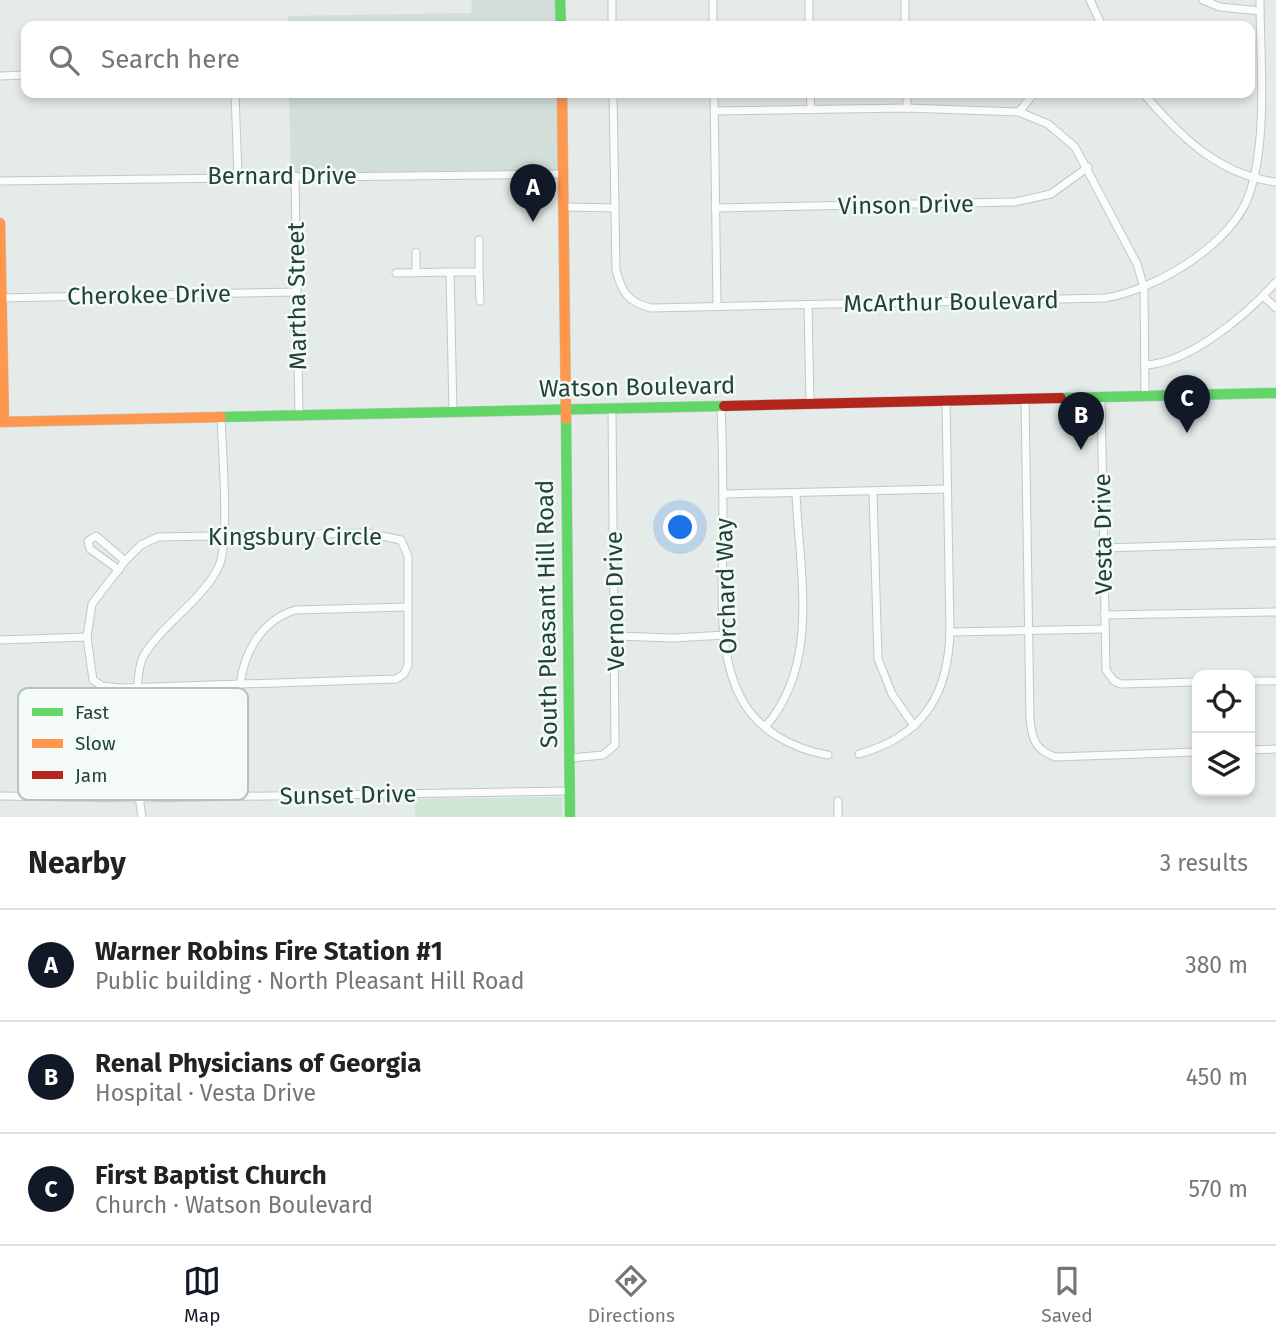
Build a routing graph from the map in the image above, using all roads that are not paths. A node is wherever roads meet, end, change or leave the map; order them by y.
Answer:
1 (560, 0) edge
2 (612, 0) edge
3 (713, 0) edge
4 (808, 0) edge
5 (905, 0) edge
6 (1090, 0) edge
7 (1203, 0) edge
8 (1260, 0) edge
9 (1260, 11) junction
10 (561, 21) edge
11 (612, 21) edge
12 (713, 21) edge
13 (809, 21) edge
14 (905, 21) edge
15 (1100, 21) edge
16 (21, 75) edge
17 (0, 76) edge
18 (235, 98) edge
19 (562, 98) edge
20 (613, 98) edge
21 (714, 98) edge
22 (810, 98) edge
23 (907, 98) edge
24 (1030, 98) edge
25 (1148, 98) edge
26 (907, 108) junction
27 (811, 110) junction
28 (714, 111) junction
29 (1019, 112) junction
30 (1088, 167) junction
31 (564, 174) junction
32 (238, 176) junction
33 (295, 176) junction
34 (1254, 177) junction
35 (0, 181) edge
36 (1276, 182) edge
37 (565, 207) junction
38 (615, 208) junction
39 (715, 208) junction
40 (0, 223) edge
41 (479, 240) dead end
42 (416, 252) dead end
43 (450, 272) junction
44 (479, 272) junction
45 (396, 273) dead end
46 (416, 273) junction
47 (1276, 282) edge
48 (1144, 288) junction
49 (297, 292) junction
50 (1263, 296) junction
51 (1, 298) edge
52 (480, 302) dead end
53 (717, 305) junction
54 (808, 305) junction
55 (1276, 308) edge
56 (1145, 365) junction
57 (1276, 393) edge
58 (1145, 396) junction
59 (1101, 397) junction
60 (1026, 399) junction
61 (946, 401) junction
62 (810, 404) junction
63 (721, 406) junction
64 (612, 409) junction
65 (566, 410) junction
66 (453, 412) junction
67 (299, 416) junction
68 (221, 417) junction
69 (2, 422) edge
70 (947, 489) junction
71 (796, 493) junction
72 (873, 493) junction
73 (723, 494) junction
74 (223, 537) junction
75 (1276, 543) edge
76 (1103, 548) junction
77 (125, 561) junction
78 (119, 570) junction
79 (407, 607) junction
80 (1276, 612) edge
81 (1104, 615) junction
82 (1104, 629) junction
83 (1029, 631) junction
84 (950, 632) junction
85 (725, 635) junction
86 (616, 636) junction
87 (87, 637) junction
88 (0, 640) edge
89 (1255, 681) edge
90 (1276, 681) edge
91 (1192, 682) edge
92 (240, 685) junction
93 (138, 686) junction
94 (766, 726) junction
95 (914, 726) junction
96 (1255, 750) edge
97 (1276, 750) edge
98 (1192, 752) edge
99 (859, 754) dead end
100 (828, 755) dead end
101 (571, 758) junction
102 (570, 792) junction
103 (0, 796) edge
104 (18, 796) edge
105 (248, 796) edge
106 (838, 801) dead end
107 (570, 817) edge
108 (838, 817) edge

1 - 10 main road
2 - 11 street
3 - 12 street
4 - 13 street
5 - 14 street
6 - 15 street
7 - 9 street
8 - 9 street, McArthur Boulevard
9 - 34 street, McArthur Boulevard
16 - 17 street
18 - 32 street
19 - 31 main road, South Pleasant Hill Road
20 - 38 street, McArthur Boulevard
21 - 28 street
22 - 27 street
23 - 26 street
24 - 29 street
25 - 34 street
26 - 27 street
26 - 29 street
27 - 28 street
28 - 39 street
29 - 30 street
30 - 39 street, Vinson Drive
30 - 48 street
31 - 33 street, Bernard Drive
31 - 37 main road, South Pleasant Hill Road
32 - 33 street, Bernard Drive
32 - 35 street, Bernard Drive
33 - 49 street, Martha Street
34 - 36 street
34 - 48 street, McArthur Boulevard
37 - 38 street
37 - 65 main road, South Pleasant Hill Road
38 - 53 street, McArthur Boulevard
39 - 53 street
40 - 51 main road
41 - 44 street
42 - 46 street
43 - 44 street
43 - 46 street
43 - 66 street
44 - 52 street
45 - 46 street
47 - 50 street
48 - 54 street, McArthur Boulevard
48 - 56 street
49 - 51 street, Cherokee Drive
49 - 67 street, Martha Street
50 - 55 street
50 - 56 street
51 - 69 main road
53 - 54 street, McArthur Boulevard
54 - 62 street
56 - 58 street
57 - 58 main road, Watson Boulevard
58 - 59 main road, Watson Boulevard
59 - 60 main road, Watson Boulevard
59 - 76 street, Vesta Drive
60 - 61 main road, Watson Boulevard
60 - 83 street
61 - 62 main road, Watson Boulevard
61 - 70 street
62 - 63 main road, Watson Boulevard
63 - 64 main road, Watson Boulevard
63 - 73 street, Orchard Way
64 - 65 main road, Watson Boulevard
64 - 86 street, Vernon Drive
65 - 66 main road, Watson Boulevard
65 - 101 main road, South Pleasant Hill Road
66 - 67 main road, Watson Boulevard
67 - 68 main road, Watson Boulevard
68 - 69 main road, Watson Boulevard
68 - 74 street
70 - 72 street
70 - 84 street
71 - 72 street
71 - 73 street
71 - 94 street
72 - 95 street
73 - 85 street, Orchard Way
74 - 77 street, Kingsbury Circle
74 - 79 street, Kingsbury Circle
74 - 93 street
75 - 76 street
76 - 81 street, Vesta Drive
77 - 78 street, Kingsbury Circle
77 - 78 street
78 - 87 street, Kingsbury Circle
79 - 92 street
79 - 92 street, Kingsbury Circle
80 - 81 street
81 - 82 street, Vesta Drive
82 - 83 street
82 - 91 street, Vesta Drive
83 - 84 street
83 - 98 street
84 - 95 street
85 - 86 street
85 - 94 street, Orchard Way
86 - 101 street, Vernon Drive
87 - 88 street
87 - 93 street, Kingsbury Circle
89 - 90 street
92 - 93 street, Kingsbury Circle
94 - 100 street, Orchard Way
95 - 99 street
96 - 97 street
101 - 102 main road, South Pleasant Hill Road
102 - 105 street, Sunset Drive
102 - 107 main road, South Pleasant Hill Road
103 - 104 street, Sunset Drive
106 - 108 street

